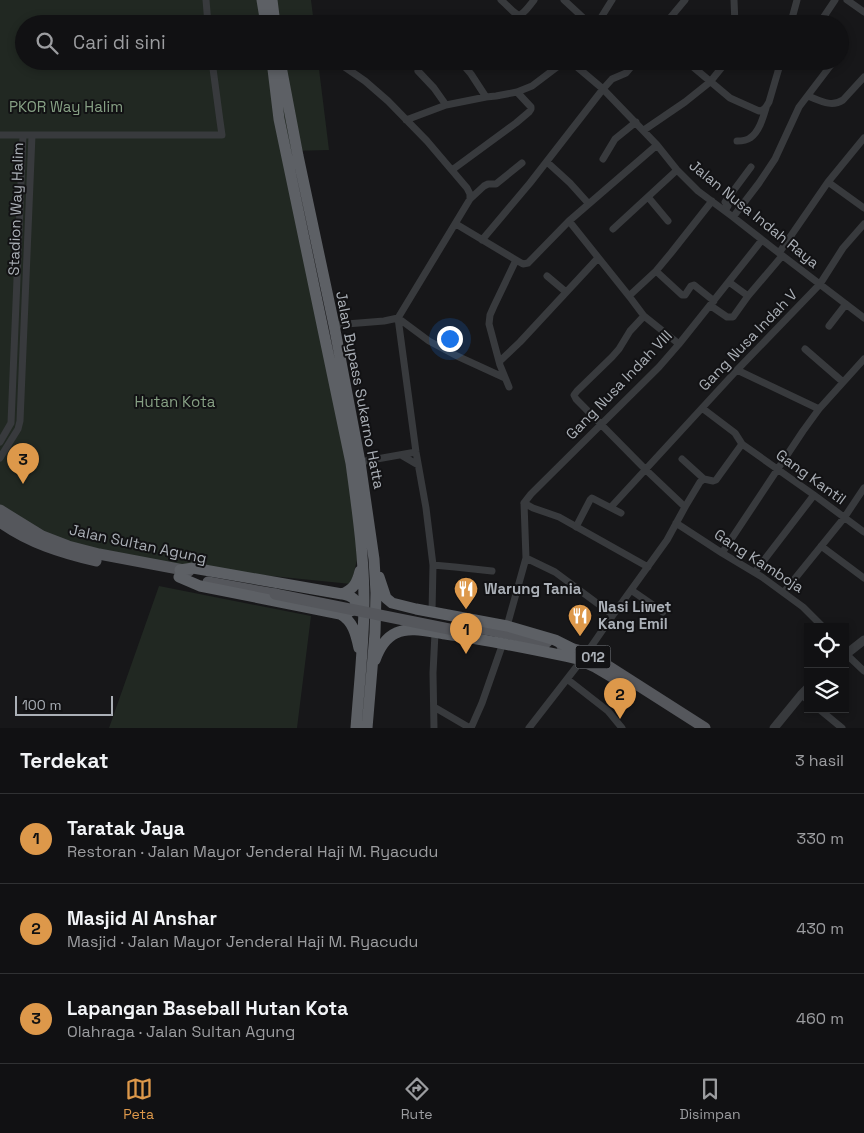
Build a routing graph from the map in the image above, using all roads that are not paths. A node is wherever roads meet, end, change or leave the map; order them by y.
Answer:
1 (206, 0) edge
2 (262, 0) edge
3 (272, 0) edge
4 (501, 0) edge
5 (534, 0) edge
6 (564, 0) edge
7 (612, 0) edge
8 (685, 0) edge
9 (734, 0) edge
10 (797, 0) edge
11 (834, 0) edge
12 (846, 0) edge
13 (864, 12) edge
14 (207, 15) edge
15 (264, 15) edge
16 (274, 15) edge
17 (580, 15) edge
18 (603, 15) edge
19 (673, 15) edge
20 (735, 15) edge
21 (793, 15) edge
22 (825, 15) edge
23 (213, 70) edge
24 (273, 70) edge
25 (282, 70) edge
26 (349, 70) edge
27 (468, 70) edge
28 (553, 70) edge
29 (581, 70) edge
30 (629, 70) edge
31 (696, 70) edge
32 (720, 70) edge
33 (779, 70) edge
34 (827, 70) edge
35 (418, 71) dead end
36 (864, 78) edge
37 (710, 82) junction
38 (603, 89) junction
39 (517, 92) junction
40 (808, 96) junction
41 (486, 97) junction
42 (446, 104) junction
43 (766, 108) junction
44 (406, 120) junction
45 (636, 122) junction
46 (644, 130) junction
47 (23, 134) junction
48 (32, 134) junction
49 (0, 135) edge
50 (864, 138) edge
51 (737, 141) dead end
52 (657, 144) junction
53 (603, 159) dead end
54 (546, 162) junction
55 (522, 163) dead end
56 (751, 167) dead end
57 (452, 170) junction
58 (677, 170) junction
59 (828, 182) junction
60 (648, 197) junction
61 (470, 199) junction
62 (712, 201) junction
63 (588, 203) junction
64 (864, 208) edge
65 (725, 211) junction
66 (734, 217) junction
67 (569, 220) junction
68 (668, 221) dead end
69 (456, 224) junction
70 (864, 224) edge
71 (613, 229) dead end
72 (482, 240) junction
73 (762, 240) junction
74 (781, 255) junction
75 (598, 258) junction
76 (520, 262) junction
77 (656, 271) junction
78 (547, 276) dead end
79 (729, 282) junction
80 (820, 284) junction
81 (566, 292) junction
82 (629, 296) junction
83 (748, 296) junction
84 (712, 303) junction
85 (846, 304) junction
86 (644, 316) junction
87 (398, 318) junction
88 (864, 318) edge
89 (334, 325) junction
90 (829, 326) dead end
91 (680, 344) junction
92 (805, 350) dead end
93 (335, 358) junction
94 (864, 359) edge
95 (500, 361) junction
96 (737, 370) junction
97 (505, 378) junction
98 (843, 382) junction
99 (508, 387) dead end
100 (702, 408) junction
101 (819, 409) junction
102 (602, 424) junction
103 (0, 442) edge
104 (742, 444) junction
105 (416, 452) junction
106 (401, 455) junction
107 (0, 458) edge
108 (682, 459) dead end
109 (360, 462) junction
110 (418, 465) junction
111 (645, 469) junction
112 (778, 470) junction
113 (704, 479) junction
114 (864, 488) edge
115 (814, 495) junction
116 (524, 503) junction
117 (611, 507) junction
118 (685, 507) junction
119 (0, 510) edge
120 (622, 513) dead end
121 (844, 518) junction
122 (0, 522) edge
123 (676, 523) junction
124 (576, 527) junction
125 (864, 532) edge
126 (822, 546) junction
127 (722, 553) junction
128 (526, 558) junction
129 (374, 559) junction
130 (362, 564) junction
131 (433, 566) junction
132 (648, 567) junction
133 (492, 571) dead end
134 (755, 572) junction
135 (180, 573) junction
136 (864, 578) edge
137 (631, 590) junction
138 (784, 592) junction
139 (342, 594) junction
140 (399, 606) junction
141 (432, 612) junction
142 (663, 612) dead end
143 (340, 614) junction
144 (612, 615) junction
145 (819, 623) edge
146 (507, 626) junction
147 (420, 631) junction
148 (435, 632) junction
149 (864, 640) edge
150 (503, 644) junction
151 (849, 652) edge
152 (578, 655) junction
153 (849, 657) edge
154 (362, 660) junction
155 (372, 670) junction
156 (864, 671) edge
157 (567, 679) junction
158 (804, 698) edge
159 (434, 707) junction
160 (823, 713) edge
161 (837, 727) edge
162 (356, 728) edge
163 (367, 728) edge
164 (434, 728) edge
165 (470, 728) edge
166 (530, 728) edge
167 (622, 728) edge
168 (691, 728) edge
169 (705, 728) edge
170 (774, 728) edge

1 - 14 street
2 - 15 highway
3 - 16 highway
4 - 5 street
6 - 17 street
7 - 18 street
8 - 19 street
9 - 20 street
10 - 21 street
11 - 22 street
12 - 13 street
23 - 48 street, Stadion Way Halim
24 - 93 highway, Jalan Bypass Sukarno Hatta
25 - 89 highway, Jalan Bypass Sukarno Hatta
26 - 44 street
27 - 41 street
28 - 39 street
29 - 38 street, Jalan Nusa Indah Raya
30 - 38 street
31 - 37 street
32 - 37 street
33 - 43 street
34 - 40 street
35 - 42 street
36 - 40 street
37 - 43 street
37 - 46 street
38 - 45 street, Jalan Nusa Indah Raya
38 - 54 street
39 - 41 street
39 - 57 street
40 - 66 street
41 - 42 street
42 - 44 street
43 - 51 street
44 - 57 street
45 - 46 street, Jalan Nusa Indah Raya
45 - 53 street
46 - 52 street, Jalan Nusa Indah Raya
47 - 48 street, Stadion Way Halim
47 - 49 street, Stadion Way Halim
47 - 103 street, Stadion Way Halim
48 - 107 street, Stadion Way Halim
50 - 59 street
52 - 58 street, Jalan Nusa Indah Raya
52 - 63 street
54 - 63 street
54 - 72 street
55 - 61 street
56 - 65 street
57 - 61 street
58 - 60 street
58 - 62 street, Jalan Nusa Indah Raya
59 - 64 street
59 - 74 street
60 - 68 street
60 - 71 street
61 - 69 street
62 - 65 street, Jalan Nusa Indah Raya
62 - 77 street
63 - 67 street
65 - 66 street, Jalan Nusa Indah Raya
66 - 73 street, Jalan Nusa Indah Raya
67 - 75 street
67 - 76 street
69 - 72 street
69 - 87 street
70 - 80 street, Gang Nusa Indah V
72 - 76 street
73 - 74 street, Jalan Nusa Indah Raya
73 - 79 street, Gang Nusa Indah VIII
74 - 80 street, Jalan Nusa Indah Raya
74 - 83 street
75 - 81 street
75 - 82 street
76 - 95 street
77 - 82 street
77 - 84 street
78 - 81 street
79 - 83 street
79 - 84 street, Gang Nusa Indah VIII
80 - 85 street, Jalan Nusa Indah Raya
80 - 96 street, Gang Nusa Indah V
81 - 95 street
82 - 86 street
83 - 84 street
84 - 91 street, Gang Nusa Indah VIII
85 - 88 street, Jalan Nusa Indah Raya
85 - 90 street
86 - 91 street
86 - 102 street
87 - 89 street
87 - 97 street
87 - 105 street
89 - 93 highway, Jalan Bypass Sukarno Hatta
91 - 102 street, Gang Nusa Indah VIII
92 - 98 street
93 - 109 highway, Jalan Bypass Sukarno Hatta
93 - 130 highway, Jalan Bypass Sukarno Hatta
94 - 98 street
95 - 97 street
96 - 100 street, Gang Nusa Indah V
96 - 101 street
97 - 99 street
98 - 101 street
100 - 104 street, Gang Kantil
100 - 111 street, Gang Nusa Indah V
101 - 112 street
102 - 111 street
102 - 116 street, Gang Nusa Indah VIII
104 - 112 street, Gang Kantil
104 - 113 street
105 - 106 street
105 - 110 street
106 - 109 street
106 - 110 street
108 - 113 street
109 - 129 highway, Jalan Bypass Sukarno Hatta
110 - 131 street
111 - 117 street, Gang Nusa Indah V
111 - 118 street
112 - 115 street, Gang Kantil
112 - 127 street
113 - 118 street
114 - 121 street
115 - 121 street, Gang Kantil
115 - 134 street
116 - 124 street
116 - 128 street
117 - 120 street
117 - 124 street
118 - 123 street
119 - 135 main road, Jalan Sultan Agung
121 - 125 street, Gang Kantil
121 - 126 street
122 - 135 main road, Jalan Sultan Agung
123 - 127 street, Gang Kamboja
123 - 132 street
124 - 132 street
126 - 136 street
126 - 138 street
127 - 134 street, Gang Kamboja
128 - 144 street
128 - 146 street
129 - 140 highway
129 - 155 highway, Jalan Bypass Sukarno Hatta
130 - 139 highway
130 - 154 highway, Jalan Bypass Sukarno Hatta
131 - 133 street
131 - 141 street
132 - 137 street
134 - 138 street, Gang Kamboja
135 - 139 highway
135 - 143 highway
135 - 152 main road, Jalan Sultan Agung / 012, bridge
137 - 142 street
137 - 144 street
138 - 145 street, Gang Kamboja
139 - 143 highway
140 - 141 highway
140 - 147 highway
141 - 146 highway
143 - 154 highway
144 - 152 street
146 - 152 highway
147 - 148 highway
147 - 155 highway
148 - 150 highway
148 - 159 street
149 - 151 street
150 - 152 highway
150 - 165 street
152 - 157 street
152 - 168 main road, 012
152 - 169 main road, 012
153 - 156 street
154 - 162 highway, Jalan Bypass Sukarno Hatta
155 - 163 highway, Jalan Bypass Sukarno Hatta
157 - 166 street
157 - 167 street
158 - 170 street
159 - 164 street
159 - 165 street
160 - 161 street

